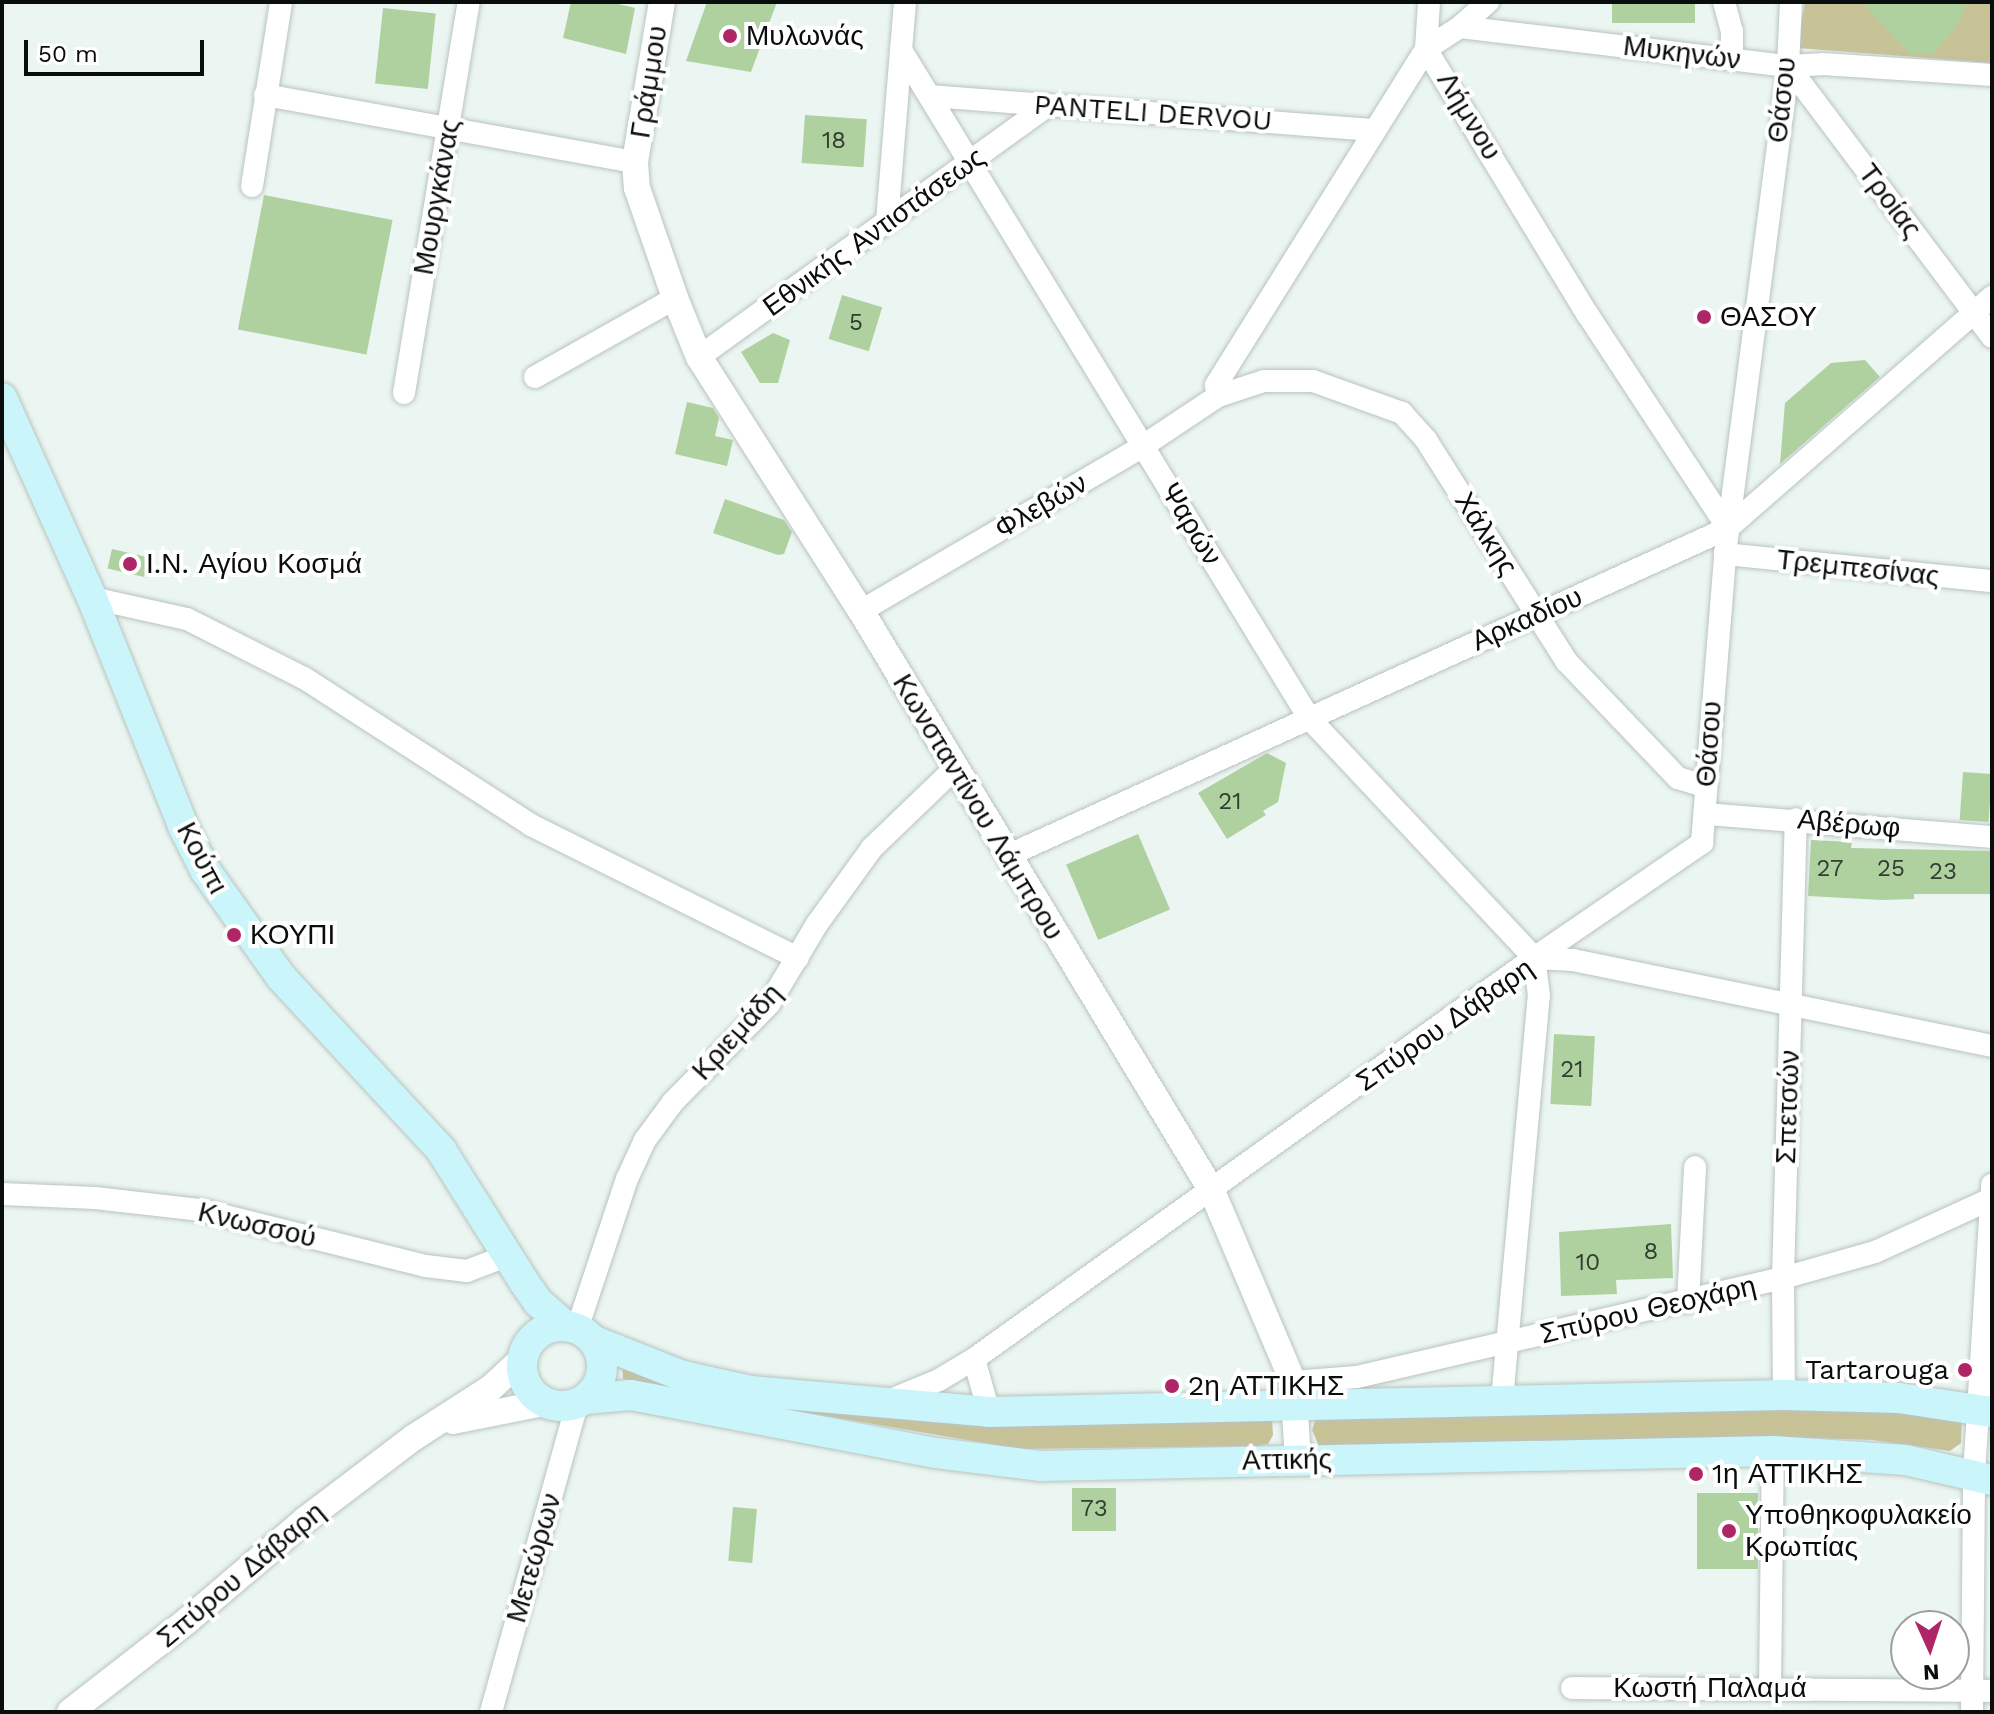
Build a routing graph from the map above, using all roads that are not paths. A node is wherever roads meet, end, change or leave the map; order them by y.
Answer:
1 (281, 2) edge
2 (469, 2) edge
3 (662, 2) edge
4 (905, 2) edge
5 (1429, 2) edge
6 (1488, 2) edge
7 (1724, 2) edge
8 (1791, 2) edge
9 (1460, 27) junction
10 (1426, 49) junction
11 (901, 50) junction
12 (1732, 59) junction
13 (1788, 66) junction
14 (1992, 75) edge
15 (265, 95) junction
16 (930, 96) junction
17 (1048, 105) junction
18 (450, 126) junction
19 (1375, 130) junction
20 (635, 162) junction
21 (972, 163) junction
22 (252, 186) dead end
23 (887, 221) junction
24 (1992, 297) edge
25 (675, 298) junction
26 (1973, 312) junction
27 (1992, 337) edge
28 (699, 357) junction
29 (535, 377) dead end
30 (404, 393) dead end
31 (1218, 396) junction
32 (2, 398) edge
33 (1143, 446) junction
34 (1728, 528) junction
35 (1725, 554) junction
36 (1992, 581) edge
37 (92, 598) junction
38 (861, 611) junction
39 (1537, 615) junction
40 (1309, 718) junction
41 (954, 769) junction
42 (1704, 786) junction
43 (1706, 814) junction
44 (1796, 819) junction
45 (1992, 837) edge
46 (1007, 856) junction
47 (798, 958) junction
48 (1534, 958) junction
49 (1790, 1006) junction
50 (1992, 1046) edge
51 (1695, 1167) dead end
52 (1992, 1184) edge
53 (1212, 1191) junction
54 (2, 1194) edge
55 (1991, 1199) edge
56 (506, 1256) junction
57 (1783, 1278) junction
58 (1688, 1302) junction
59 (579, 1332) junction
60 (1507, 1343) junction
61 (523, 1354) junction
62 (974, 1359) junction
63 (1294, 1393) junction
64 (1784, 1395) junction
65 (1502, 1400) junction
66 (582, 1401) junction
67 (543, 1403) junction
68 (882, 1404) junction
69 (1986, 1410) edge
70 (989, 1412) junction
71 (413, 1438) junction
72 (1773, 1451) junction
73 (1298, 1460) junction
74 (1983, 1477) edge
75 (1572, 1688) dead end
76 (1770, 1688) junction
77 (1979, 1698) edge
78 (70, 1712) edge
79 (491, 1712) edge

1 - 15 street
2 - 18 street, Μουργκάνας
3 - 20 street, Γράμμου
4 - 11 street
5 - 10 street
6 - 9 street, Λήμνου
7 - 12 street
8 - 13 street, Θάσου
9 - 10 street
9 - 12 street, Μυκηνών
10 - 19 street, Λήμνου
10 - 34 street, Λήμνου
11 - 16 street, Ψαρών
11 - 23 street
12 - 13 street, Μυκηνών
13 - 14 street, Μυκηνών
13 - 26 street, Τροίας
13 - 34 street, Θάσου
15 - 18 street
15 - 22 street
16 - 17 street, PANTELI DERVOU
16 - 21 street, Ψαρών
17 - 19 street, PANTELI DERVOU
17 - 21 street, Εθνικής Αντιστάσεως
18 - 20 street
18 - 30 street, Μουργκάνας
19 - 31 street, Λήμνου
20 - 25 street, Κωνσταντίνου Λάμπρου
21 - 23 street, Εθνικής Αντιστάσεως
21 - 33 street, Ψαρών
23 - 28 street, Εθνικής Αντιστάσεως
24 - 26 street, Αρκαδίου
25 - 28 street, Κωνσταντίνου Λάμπρου
25 - 29 street
26 - 27 street, Τροίας
26 - 34 street, Αρκαδίου
28 - 38 street, Κωνσταντίνου Λάμπρου
31 - 33 street, Φλεβών
31 - 39 street, Χάλκης
32 - 37 main road, Κούπι
33 - 38 street, Φλεβών
33 - 40 street, Ψαρών
34 - 35 street, Θάσου
34 - 39 street, Αρκαδίου
35 - 36 street, Τρεμπεσίνας
35 - 42 street, Θάσου
37 - 47 street
37 - 56 main road, Κούπι
38 - 41 street, Κωνσταντίνου Λάμπρου
39 - 40 street, Αρκαδίου
39 - 42 street, Χάλκης
40 - 46 street, Αρκαδίου
40 - 48 street, Ψαρών
41 - 46 street, Κωνσταντίνου Λάμπρου
41 - 47 street, Κριεμάδη
42 - 43 street, Θάσου
43 - 44 street, Αβέρωφ
43 - 48 street, Θάσου
44 - 45 street, Αβέρωφ
44 - 49 street, Σπετσών
46 - 53 street, Κωνσταντίνου Λάμπρου
47 - 59 street, Κριεμάδη
48 - 49 street, Σπύρου Δάβαρη
48 - 53 street, Σπύρου Δάβαρη
48 - 60 street
49 - 50 street, Σπύρου Δάβαρη
49 - 57 street, Σπετσών
51 - 58 street
52 - 55 street
53 - 62 street, Σπύρου Δάβαρη
53 - 63 street, Κωνσταντίνου Λάμπρου
54 - 56 street, Κνωσσού
55 - 57 street, Σπύρου Θεοχάρη
55 - 69 street
56 - 59 main road
56 - 61 main road
57 - 58 street, Σπύρου Θεοχάρη
57 - 64 street, Σπετσών
58 - 60 street, Σπύρου Θεοχάρη
59 - 61 main road
59 - 66 main road
59 - 68 main road, Αττικής
60 - 63 street, Σπύρου Θεοχάρη
60 - 65 street
61 - 67 main road
61 - 71 street, Σπύρου Δάβαρη
62 - 68 street, Σπύρου Δάβαρη
62 - 70 street
63 - 65 main road, Αττικής
63 - 70 main road, Αττικής
63 - 73 street, Κωνσταντίνου Λάμπρου
64 - 65 main road, Αττικής
64 - 69 main road, Αττικής
66 - 67 main road
66 - 73 main road, Αττικής
66 - 79 street, Μετεώρων
67 - 71 street, Σπύρου Δάβαρη
68 - 70 main road, Αττικής
69 - 74 street
71 - 78 street, Σπύρου Δάβαρη
72 - 73 main road, Αττικής
72 - 74 main road, Αττικής
72 - 76 street
74 - 77 street
75 - 76 street, Κωστή Παλαμά
76 - 77 street, Κωστή Παλαμά

